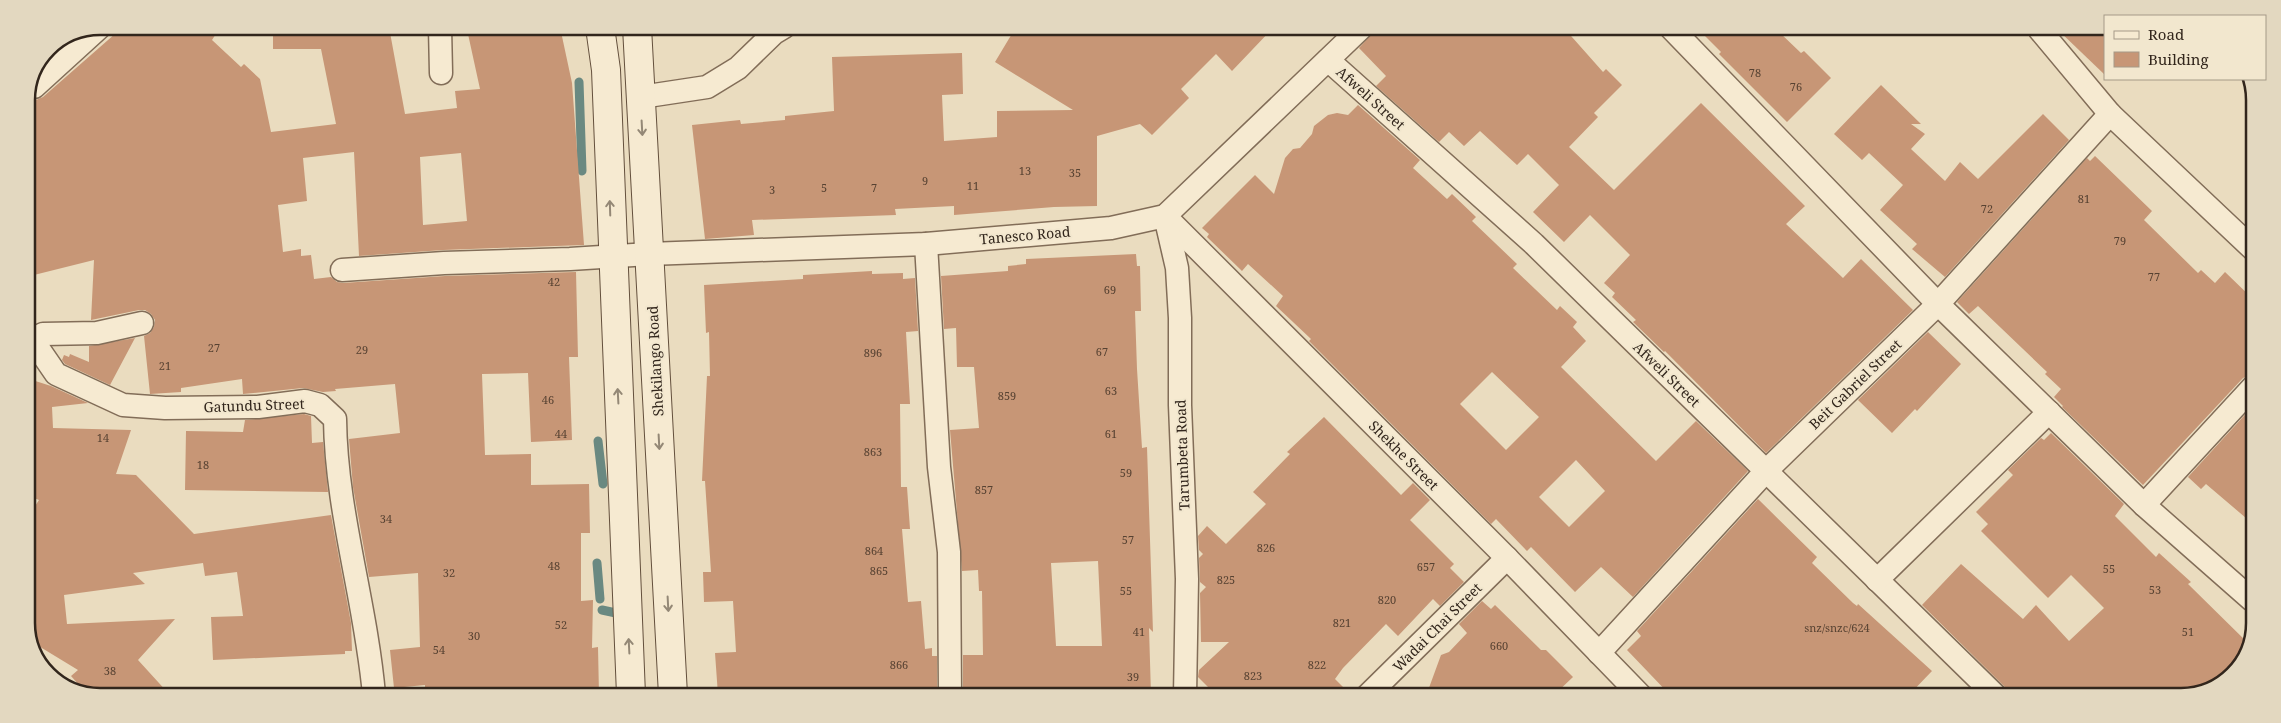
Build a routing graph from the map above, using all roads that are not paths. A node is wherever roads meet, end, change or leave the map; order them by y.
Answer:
1 (440, 35) edge
2 (601, 35) edge
3 (637, 35) edge
4 (772, 35) edge
5 (1354, 35) edge
6 (1679, 35) edge
7 (2044, 35) edge
8 (90, 36) edge
9 (1328, 60) junction
10 (441, 74) dead end
11 (37, 84) edge
12 (641, 97) junction
13 (2110, 114) junction
14 (1165, 216) junction
15 (2246, 242) edge
16 (926, 244) junction
17 (649, 254) junction
18 (612, 257) junction
19 (342, 270) dead end
20 (1938, 304) junction
21 (142, 323) dead end
22 (35, 338) edge
23 (35, 348) edge
24 (2246, 395) edge
25 (2049, 412) junction
26 (1766, 471) junction
27 (2144, 504) junction
28 (1507, 558) junction
29 (1877, 580) junction
30 (2246, 595) edge
31 (1599, 653) junction
32 (373, 688) edge
33 (631, 688) edge
34 (673, 688) edge
35 (950, 688) edge
36 (1185, 688) edge
37 (1375, 688) edge
38 (1633, 688) edge
39 (1989, 688) edge

1 - 10 street
18 -> 2 main road
3 - 12 main road, Shekilango Road
4 - 12 street
5 - 9 street
6 - 20 street
7 - 13 street
8 - 11 street
9 - 14 street
9 - 26 street, Afweli Street
12 -> 17 main road, Shekilango Road
13 - 15 street
13 - 20 street, Beit Gabriel Street
14 - 16 street, Tanesco Road
14 - 28 street, Shekhe Street
14 - 36 street, Tarumbeta Road
16 - 17 street, Tanesco Road
16 - 35 street
17 - 18 street, Tanesco Road
17 -> 34 main road, Shekilango Road
18 - 19 street, Tanesco Road
33 -> 18 main road
20 - 25 street
20 - 26 street, Beit Gabriel Street
21 - 22 street
23 - 32 street, Gatundu Street
24 - 27 street
25 - 27 street
25 - 29 street
26 - 29 street, Afweli Street
26 - 31 street, Beit Gabriel Street
27 - 30 street
28 - 31 street, Shekhe Street
28 - 37 street, Wadai Chai Street
29 - 39 street, Afweli Street
31 - 38 street, Shekhe Street

